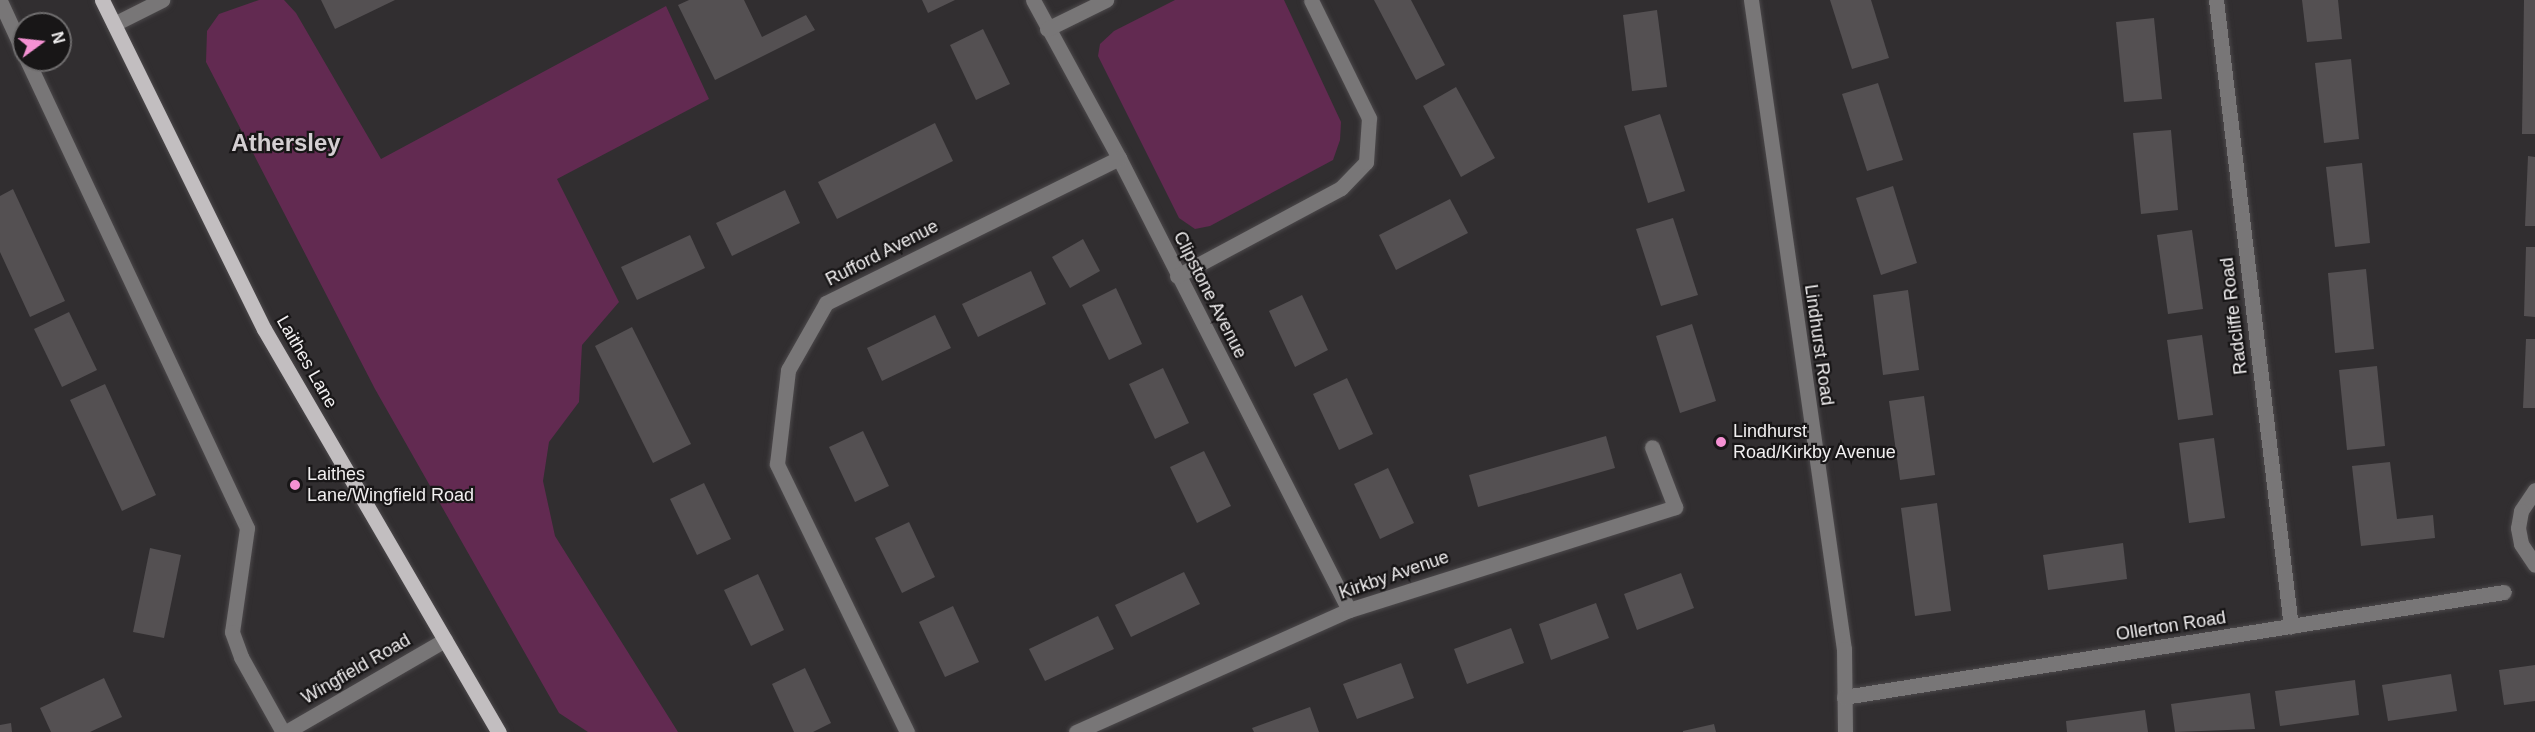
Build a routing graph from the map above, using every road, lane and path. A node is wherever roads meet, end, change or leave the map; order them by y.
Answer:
1 (102, 0) edge
2 (162, 0) edge
3 (1033, 0) edge
4 (1106, 0) edge
5 (1311, 0) edge
6 (1751, 0) edge
7 (2216, 0) edge
8 (0, 1) edge
9 (114, 24) junction
10 (12, 27) edge
11 (1047, 29) junction
12 (33, 72) edge
13 (1119, 158) junction
14 (1178, 276) junction
15 (1652, 447) dead end
16 (2535, 490) edge
17 (2535, 565) edge
18 (2504, 592) dead end
19 (1349, 610) junction
20 (2290, 627) junction
21 (445, 640) junction
22 (1844, 697) junction
23 (284, 732) edge
24 (499, 732) edge
25 (906, 732) edge
26 (1077, 732) edge
27 (1845, 732) edge

1 - 9 main road, Laithes Lane
2 - 9 street
3 - 11 street, Clipstone Avenue
4 - 11 street
5 - 14 street
6 - 22 street, Lindhurst Road
7 - 20 street, Radcliffe Road
8 - 10 street
9 - 21 main road, Laithes Lane
11 - 13 street, Clipstone Avenue
12 - 23 street
13 - 14 street, Clipstone Avenue
13 - 25 street, Rufford Avenue
14 - 19 street, Clipstone Avenue
15 - 19 street, Kirkby Avenue
16 - 17 street
18 - 20 street, Ollerton Road
19 - 26 street, Kirkby Avenue
20 - 22 street, Ollerton Road
21 - 23 street, Wingfield Road
21 - 24 main road, Laithes Lane
22 - 27 street, Lindhurst Road

